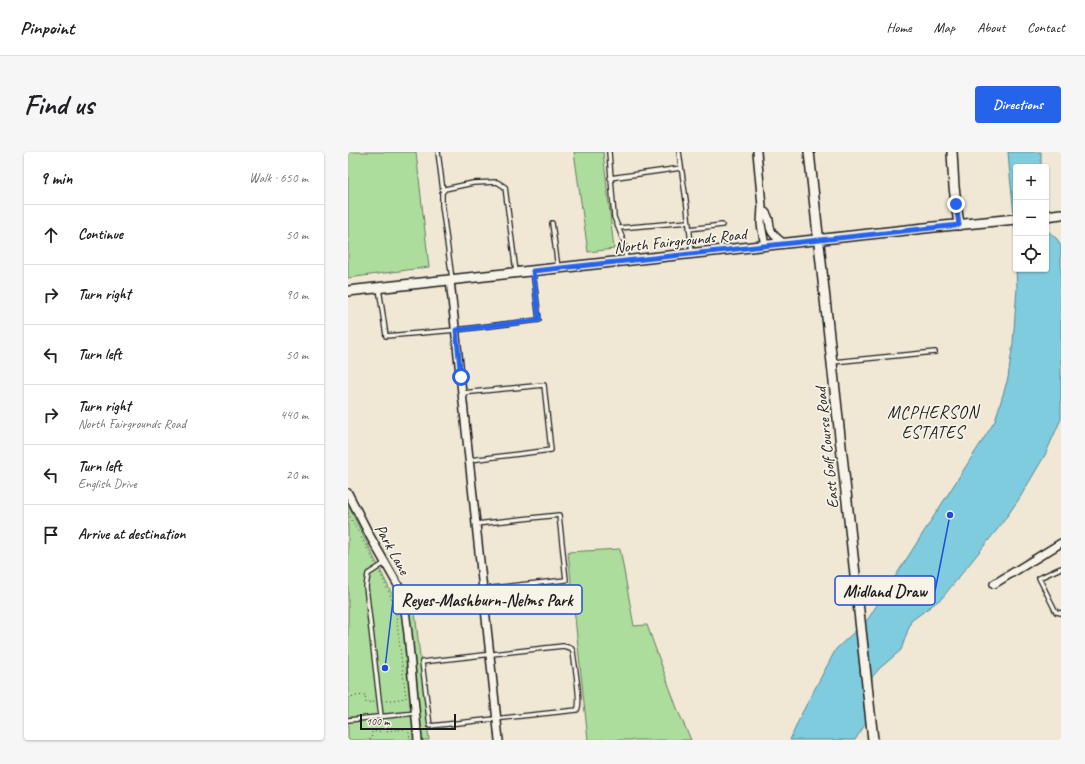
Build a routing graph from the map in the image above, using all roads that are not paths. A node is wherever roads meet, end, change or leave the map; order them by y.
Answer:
1 (438, 152) edge
2 (609, 152) edge
3 (679, 152) edge
4 (757, 152) edge
5 (809, 152) edge
6 (952, 152) edge
7 (681, 168) junction
8 (610, 178) junction
9 (443, 191) junction
10 (762, 213) junction
11 (1061, 214) edge
12 (1049, 216) edge
13 (1013, 219) edge
14 (688, 222) junction
15 (552, 223) dead end
16 (722, 225) dead end
17 (959, 225) junction
18 (619, 228) junction
19 (689, 229) junction
20 (818, 240) junction
21 (784, 244) junction
22 (765, 246) junction
23 (692, 254) junction
24 (626, 261) junction
25 (558, 269) junction
26 (533, 271) junction
27 (516, 273) junction
28 (451, 280) junction
29 (379, 288) junction
30 (348, 292) edge
31 (456, 330) junction
32 (935, 352) dead end
33 (832, 362) junction
34 (462, 393) junction
35 (470, 460) junction
36 (348, 493) edge
37 (476, 524) junction
38 (1061, 543) edge
39 (385, 563) junction
40 (1061, 568) edge
41 (994, 584) dead end
42 (483, 589) junction
43 (1061, 613) edge
44 (490, 654) junction
45 (416, 713) junction
46 (381, 716) junction
47 (497, 719) junction
48 (348, 720) edge
49 (418, 740) edge
50 (500, 740) edge
51 (873, 740) edge

1 - 9 lane
2 - 8 lane
3 - 7 lane
4 - 10 street
5 - 20 main road, East Golf Course Road
6 - 17 main road
7 - 8 lane
7 - 14 lane
8 - 18 lane
9 - 27 lane
9 - 28 lane
10 - 21 street
10 - 22 street
11 - 12 main road
13 - 17 main road, North Fairgrounds Road
14 - 18 lane
14 - 19 lane
15 - 25 lane
16 - 19 lane
17 - 20 main road, North Fairgrounds Road
18 - 24 lane
19 - 23 lane
20 - 21 main road, North Fairgrounds Road
20 - 33 main road, East Golf Course Road
21 - 22 main road, North Fairgrounds Road
22 - 23 main road, North Fairgrounds Road
23 - 24 main road, North Fairgrounds Road
24 - 25 main road, North Fairgrounds Road
25 - 26 main road, North Fairgrounds Road
26 - 27 main road, North Fairgrounds Road
26 - 31 lane
27 - 28 main road, North Fairgrounds Road
28 - 29 main road, North Fairgrounds Road
28 - 31 street
29 - 30 main road, North Fairgrounds Road
29 - 31 lane
31 - 34 street
32 - 33 lane
33 - 51 main road, East Golf Course Road
34 - 35 street
34 - 35 lane
35 - 37 street
36 - 39 street, Park Lane
37 - 42 street
37 - 42 lane
38 - 41 street
39 - 45 street, Park Lane
39 - 46 lane
40 - 43 lane
42 - 44 street
44 - 47 street
44 - 47 lane
44 - 47 lane
45 - 46 lane
45 - 49 street, Park Lane
46 - 48 lane
47 - 50 street

